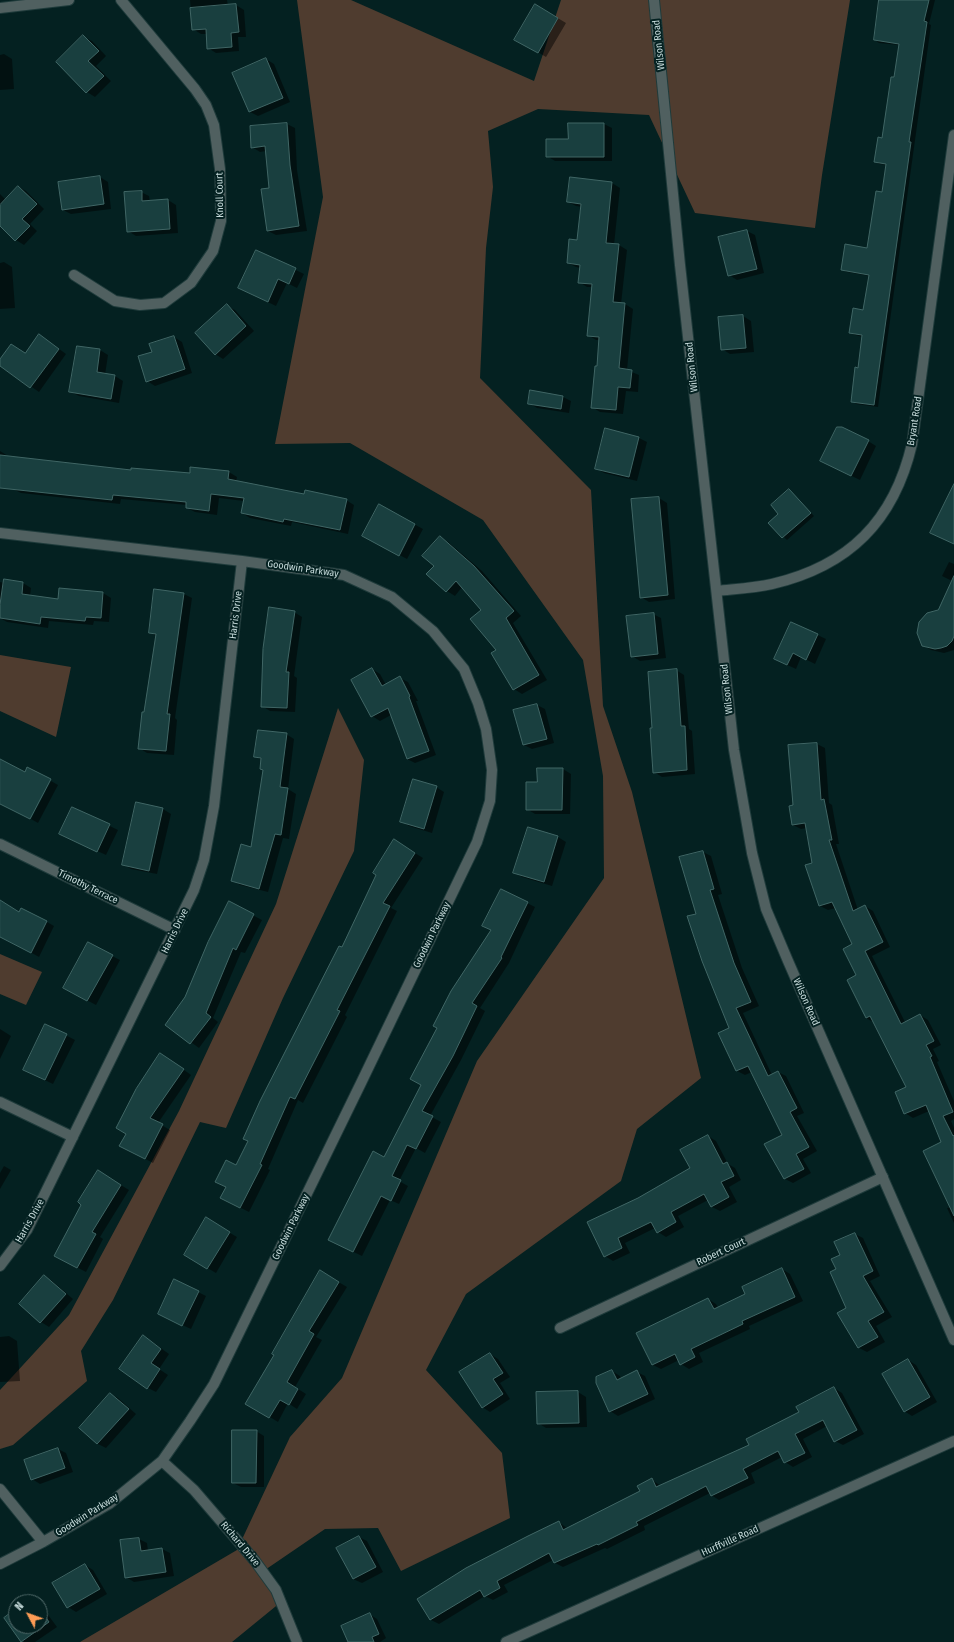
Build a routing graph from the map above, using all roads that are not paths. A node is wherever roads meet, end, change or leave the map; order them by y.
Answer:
1 (68, 0) edge
2 (121, 0) edge
3 (654, 0) edge
4 (0, 8) edge
5 (954, 135) edge
6 (74, 275) dead end
7 (0, 533) edge
8 (242, 561) junction
9 (717, 591) junction
10 (0, 844) edge
11 (175, 930) junction
12 (0, 1102) edge
13 (72, 1137) junction
14 (883, 1177) junction
15 (0, 1266) edge
16 (560, 1328) dead end
17 (954, 1340) edge
18 (954, 1441) edge
19 (162, 1461) junction
20 (0, 1490) edge
21 (43, 1542) junction
22 (0, 1564) edge
23 (297, 1642) edge
24 (506, 1642) edge

1 - 4 street
2 - 6 street, Knoll Court
3 - 9 street, Wilson Road
5 - 9 street, Bryant Road
7 - 8 street, Goodwin Parkway
8 - 11 street, Harris Drive
8 - 19 street, Goodwin Parkway
9 - 14 street, Wilson Road
10 - 11 street, Timothy Terrace
11 - 13 street, Harris Drive
12 - 13 street
13 - 15 street, Harris Drive
14 - 16 street, Robert Court
14 - 17 street, Wilson Road
18 - 24 street, Hurffville Road
19 - 21 street, Goodwin Parkway
19 - 23 street, Richard Drive
20 - 21 street
21 - 22 street, Goodwin Parkway

